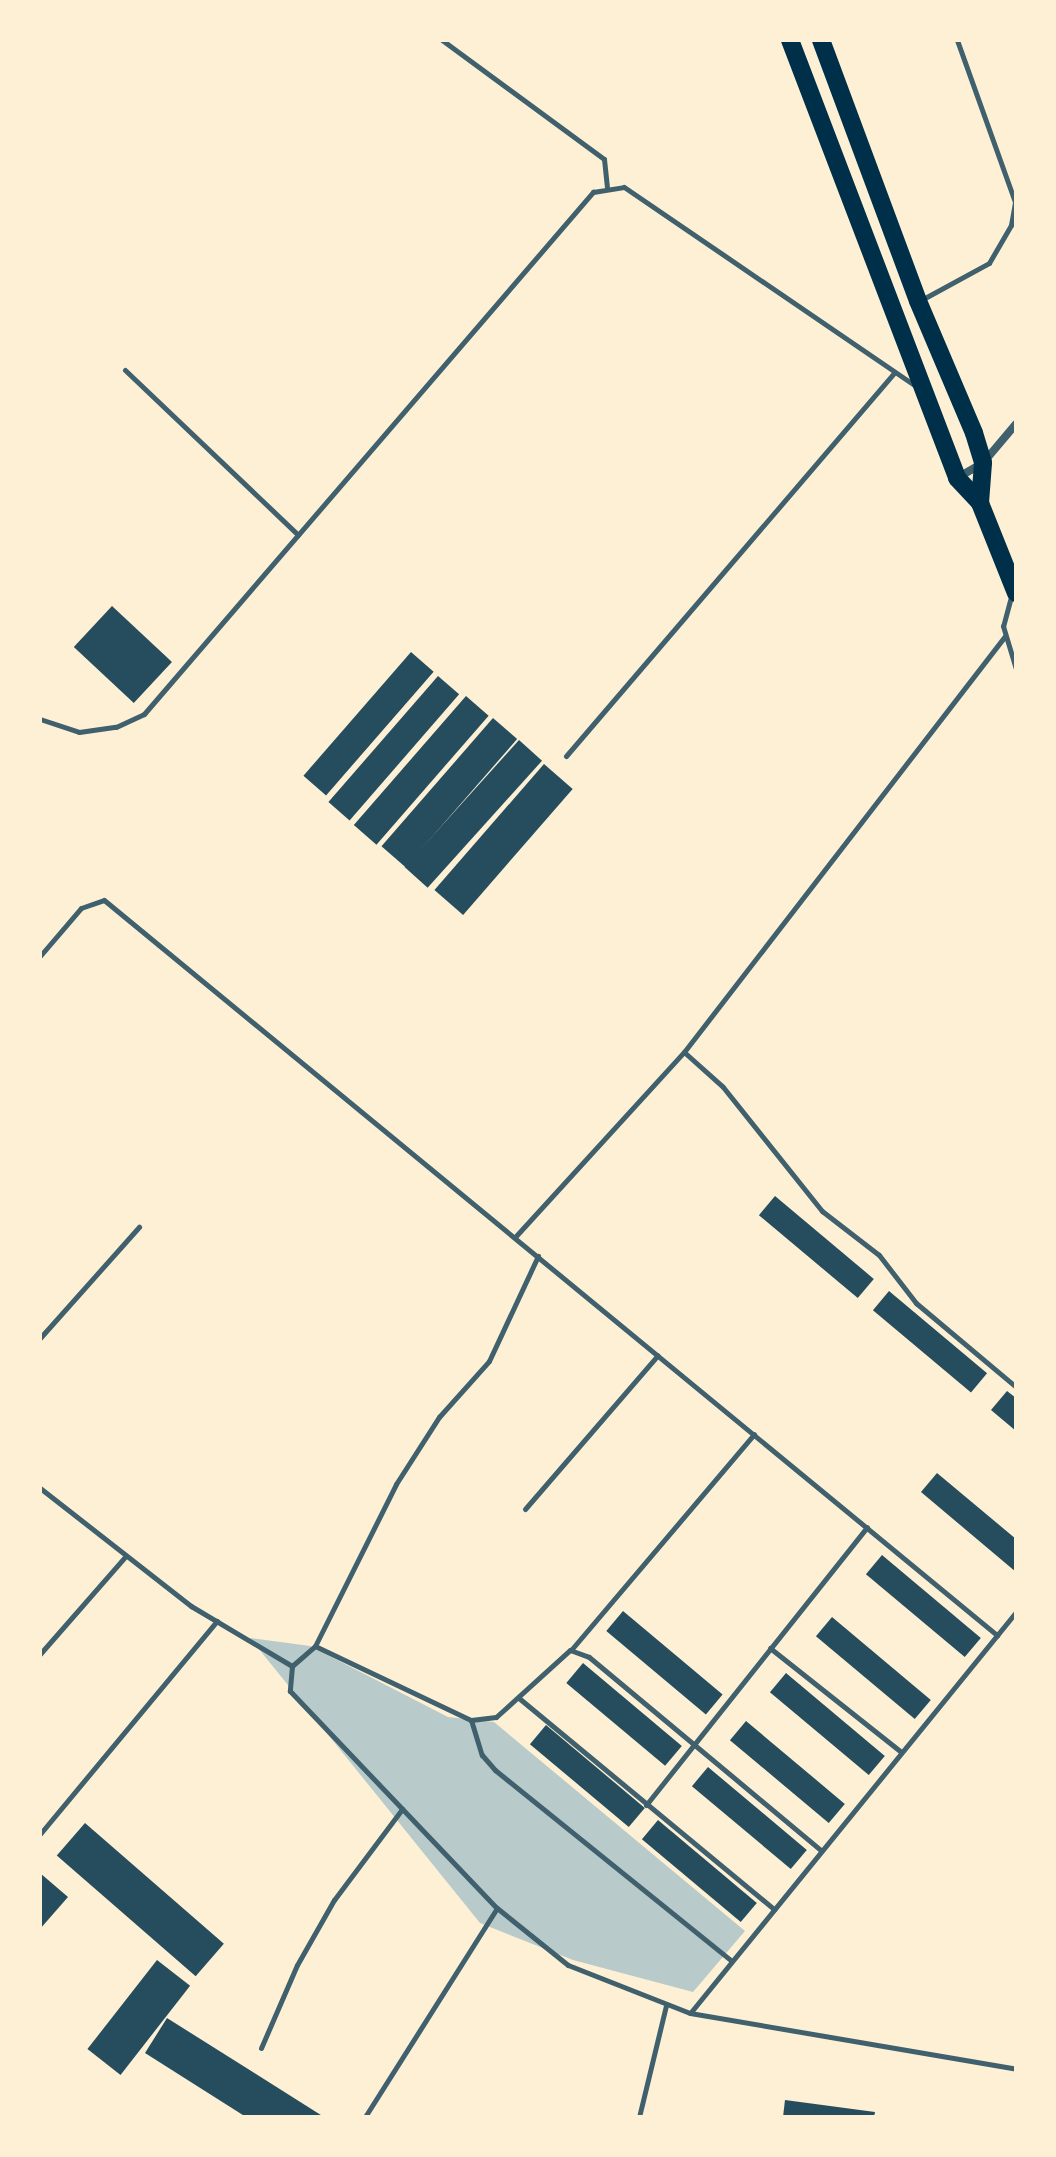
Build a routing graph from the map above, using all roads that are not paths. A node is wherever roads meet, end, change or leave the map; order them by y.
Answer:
1 (442, 40) edge
2 (790, 40) edge
3 (821, 40) edge
4 (957, 40) edge
5 (607, 187) junction
6 (918, 301) junction
7 (890, 313) junction
8 (125, 370) dead end
9 (894, 373) junction
10 (921, 388) junction
11 (1016, 424) edge
12 (983, 463) junction
13 (957, 478) junction
14 (980, 503) junction
15 (298, 535) junction
16 (1015, 591) edge
17 (1005, 636) junction
18 (1016, 669) edge
19 (40, 719) edge
20 (566, 756) dead end
21 (40, 956) edge
22 (684, 1052) junction
23 (139, 1227) dead end
24 (515, 1237) junction
25 (538, 1256) junction
26 (40, 1338) edge
27 (658, 1355) junction
28 (1016, 1387) edge
29 (754, 1434) junction
30 (40, 1488) edge
31 (525, 1509) dead end
32 (867, 1527) junction
33 (125, 1557) junction
34 (1016, 1612) edge
35 (217, 1621) junction
36 (997, 1635) junction
37 (315, 1646) junction
38 (770, 1648) junction
39 (570, 1650) junction
40 (40, 1654) edge
41 (292, 1666) junction
42 (520, 1699) junction
43 (471, 1720) junction
44 (693, 1744) junction
45 (901, 1752) junction
46 (646, 1805) junction
47 (402, 1809) junction
48 (40, 1834) edge
49 (821, 1850) junction
50 (497, 1908) junction
51 (774, 1909) junction
52 (732, 1961) junction
53 (666, 2005) junction
54 (690, 2013) junction
55 (261, 2048) dead end
56 (1016, 2069) edge
57 (365, 2117) edge
58 (639, 2117) edge

1 - 5 lane
2 - 7 main road
3 - 6 main road
4 - 6 lane
5 - 9 lane
5 - 15 lane
6 - 7 lane
6 - 12 main road
7 - 10 main road
8 - 15 lane
9 - 10 lane
9 - 20 lane
10 - 13 main road
11 - 12 street
12 - 13 street
12 - 14 main road
13 - 14 main road
14 - 16 main road
15 - 19 lane
16 - 17 lane
17 - 18 lane
17 - 22 lane
21 - 24 lane
22 - 24 lane
22 - 28 lane
23 - 26 lane
24 - 25 lane
25 - 27 lane
25 - 37 lane
27 - 29 lane
27 - 31 lane
29 - 32 lane
29 - 39 lane
30 - 33 lane
32 - 36 lane
32 - 38 lane
33 - 35 lane
33 - 40 lane
34 - 36 lane
35 - 41 lane
35 - 48 lane
36 - 45 lane
37 - 41 lane
37 - 43 lane
38 - 44 lane
38 - 45 lane
39 - 42 lane
39 - 44 lane
41 - 47 lane
42 - 43 lane
42 - 46 lane
43 - 52 lane
44 - 46 lane
44 - 49 lane
45 - 49 lane
46 - 51 lane
47 - 50 lane
47 - 55 lane
49 - 51 lane
50 - 53 lane
50 - 57 lane
51 - 52 lane
52 - 54 lane
53 - 54 lane
53 - 58 lane
54 - 56 lane

